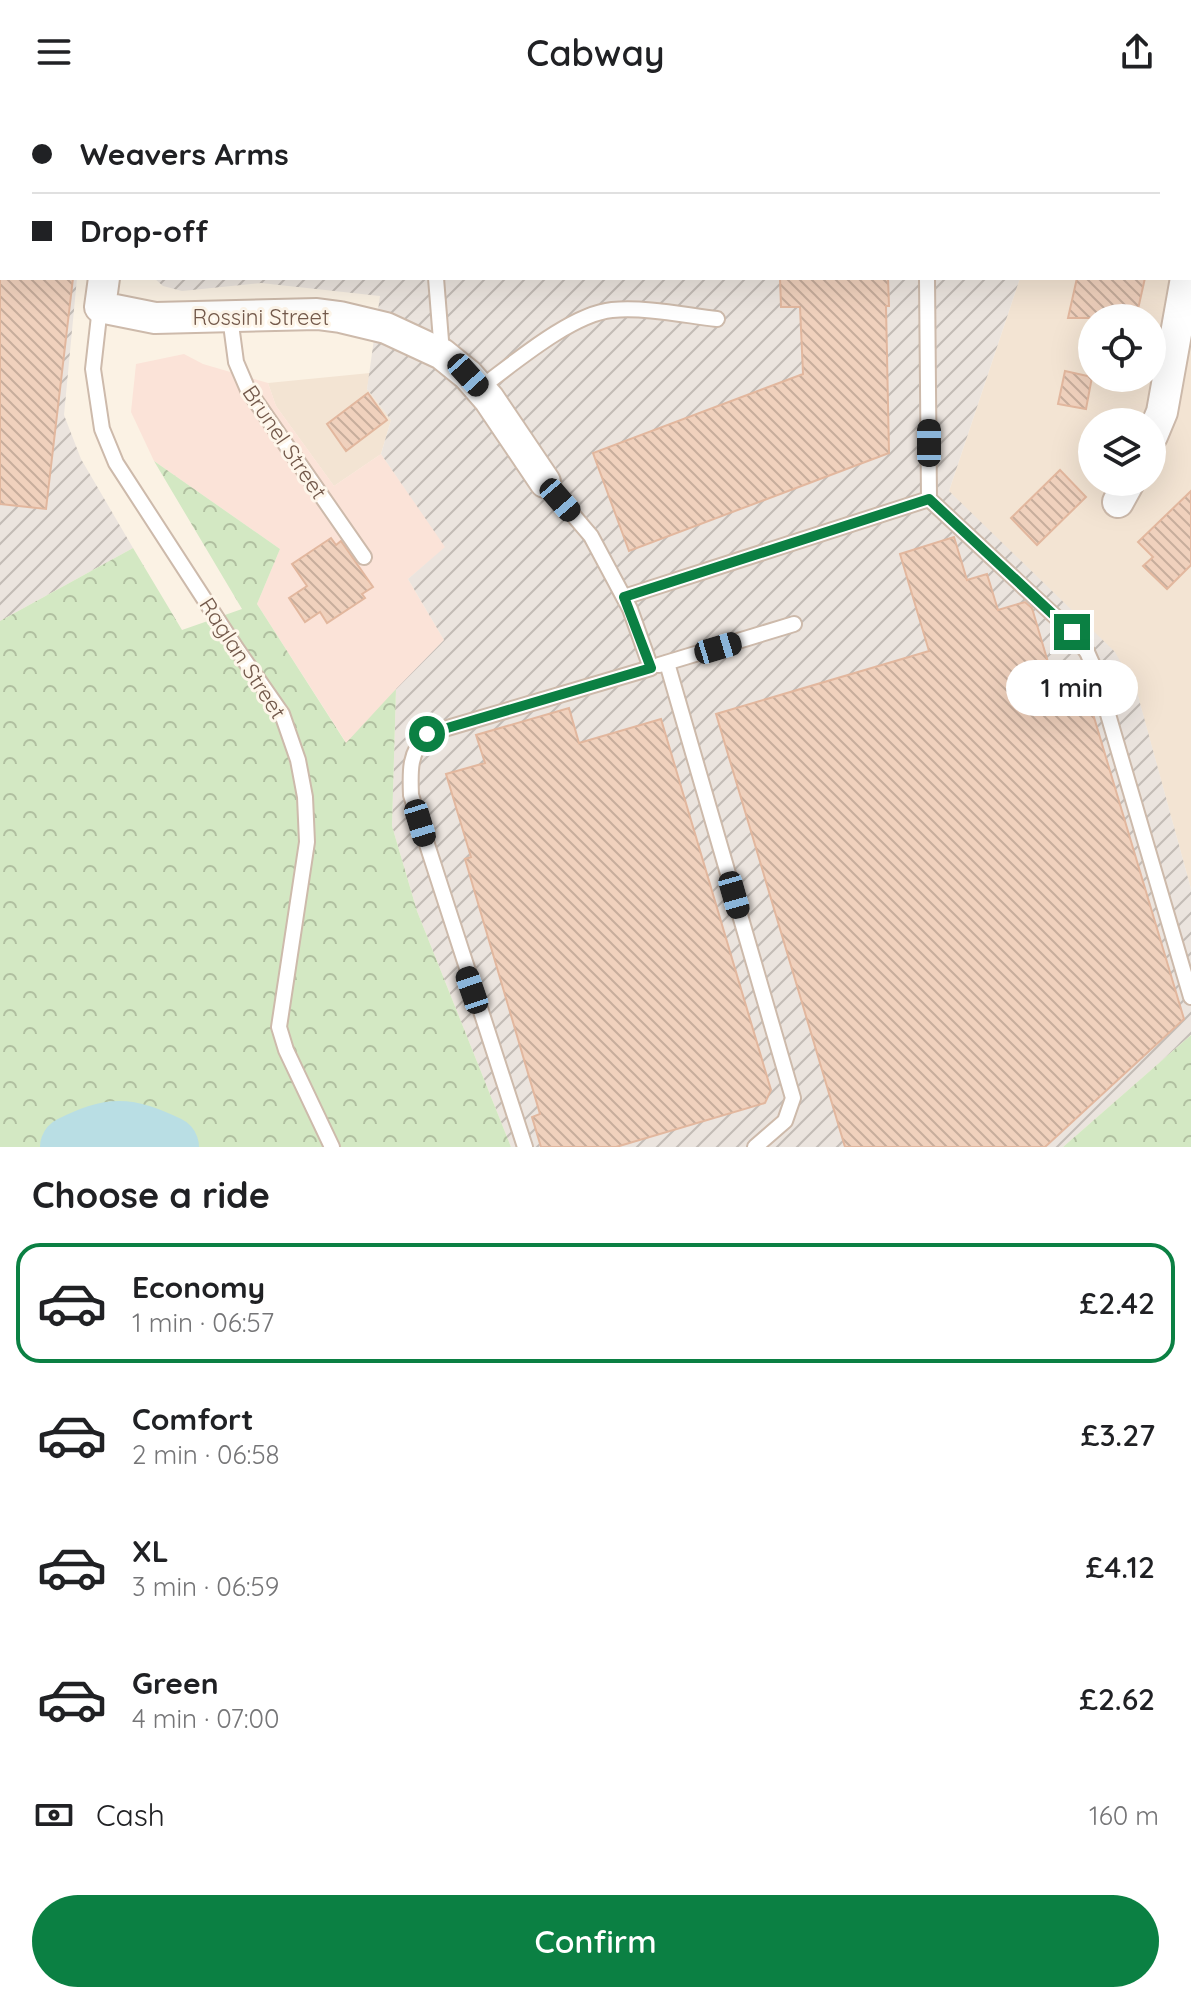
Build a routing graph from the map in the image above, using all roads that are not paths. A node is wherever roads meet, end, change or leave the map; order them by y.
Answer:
1 (436, 280) edge
2 (927, 280) edge
3 (1186, 280) edge
4 (102, 292) edge
5 (230, 317) junction
6 (717, 319) dead end
7 (442, 354) junction
8 (480, 388) junction
9 (1163, 408) edge
10 (545, 482) joint
11 (929, 499) junction
12 (364, 557) dead end
13 (624, 597) junction
14 (794, 624) dead end
15 (667, 663) junction
16 (651, 668) junction
17 (1191, 997) edge
18 (332, 1147) edge
19 (525, 1147) edge
20 (755, 1147) edge

1 - 7 lane
2 - 11 lane
3 - 9 street
4 - 5 street, Rossini Street
4 - 18 lane, Raglan Street
5 - 7 street, Rossini Street
5 - 12 lane, Brunel Street
6 - 8 lane
7 - 8 street, Rossini Street
8 - 10 street, Rossini Street
10 - 13 lane
11 - 13 lane
11 - 17 lane
13 - 16 lane
14 - 15 lane
15 - 16 lane
15 - 20 lane
16 - 19 lane

